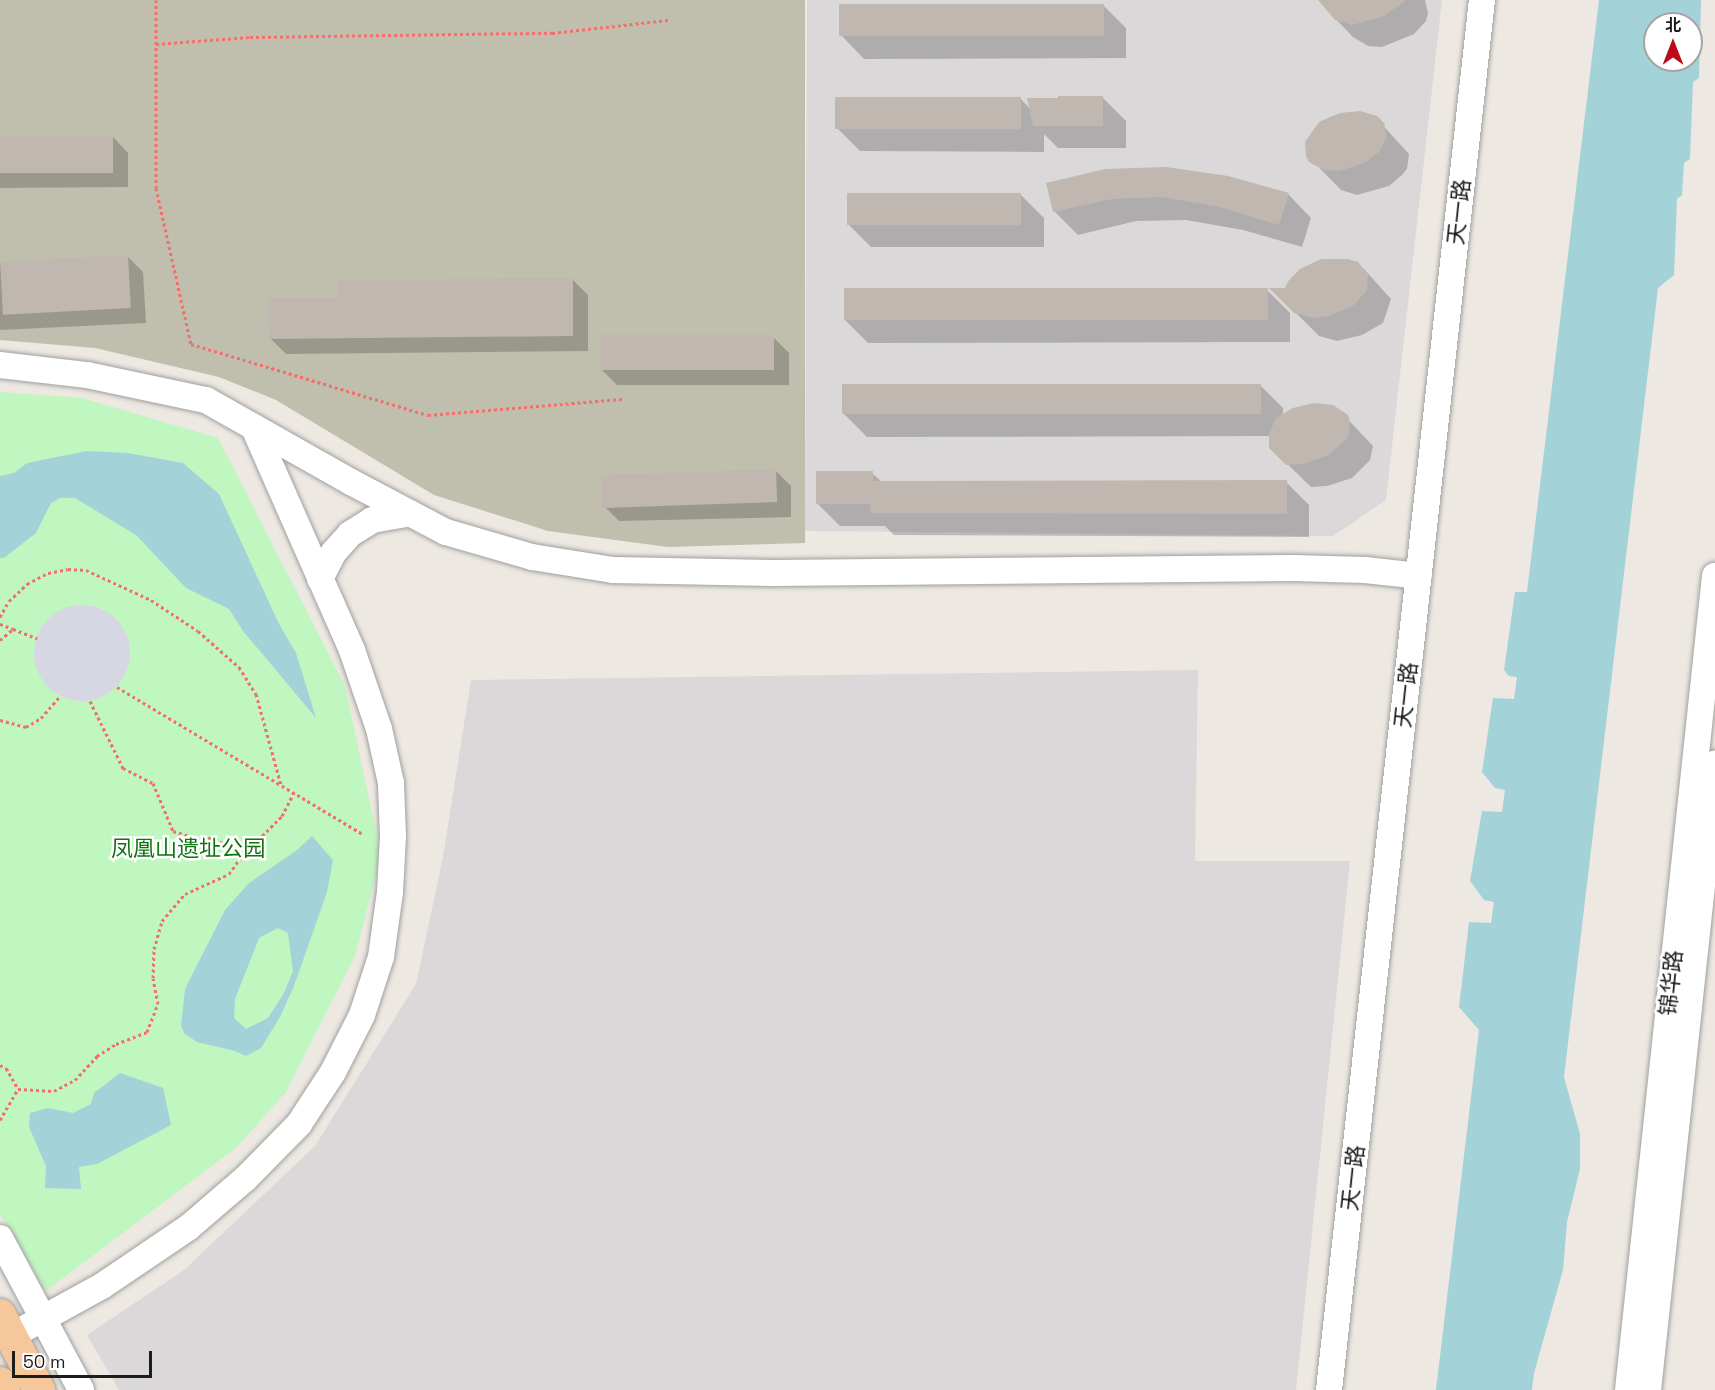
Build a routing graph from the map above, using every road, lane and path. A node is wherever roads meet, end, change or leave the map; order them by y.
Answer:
1 (156, 0) edge
2 (1482, 0) edge
3 (668, 20) dead end
4 (156, 44) junction
5 (0, 365) edge
6 (624, 399) dead end
7 (254, 428) junction
8 (410, 513) junction
9 (1419, 576) junction
10 (320, 579) junction
11 (1714, 593) edge
12 (0, 617) edge
13 (0, 624) edge
14 (13, 629) junction
15 (37, 638) dead end
16 (0, 640) edge
17 (117, 687) dead end
18 (60, 696) dead end
19 (90, 701) dead end
20 (0, 720) edge
21 (1715, 764) edge
22 (281, 785) junction
23 (294, 792) junction
24 (363, 834) dead end
25 (241, 857) junction
26 (0, 1065) edge
27 (18, 1089) junction
28 (0, 1120) edge
29 (0, 1238) edge
30 (42, 1318) junction
31 (5, 1325) edge
32 (0, 1383) edge
33 (4, 1390) edge
34 (39, 1390) edge
35 (81, 1390) edge
36 (1329, 1390) edge
37 (1628, 1390) edge
38 (1648, 1390) edge

1 - 4 path
2 - 9 street, 天一路
3 - 4 path
4 - 6 path
5 - 7 street
7 - 8 street
7 - 10 street
8 - 9 street
8 - 10 street
9 - 36 street, 天一路
10 - 30 street
11 - 37 street, 锦华路
12 - 22 path
13 - 14 path
14 - 15 path
14 - 16 path
17 - 22 path
18 - 20 path
19 - 25 path
21 - 38 street, 锦华路
22 - 23 path
23 - 24 path
23 - 25 path
25 - 27 path
26 - 27 path
27 - 28 path
29 - 30 street
30 - 31 street
30 - 35 street
31 - 34 main road
32 - 33 main road

